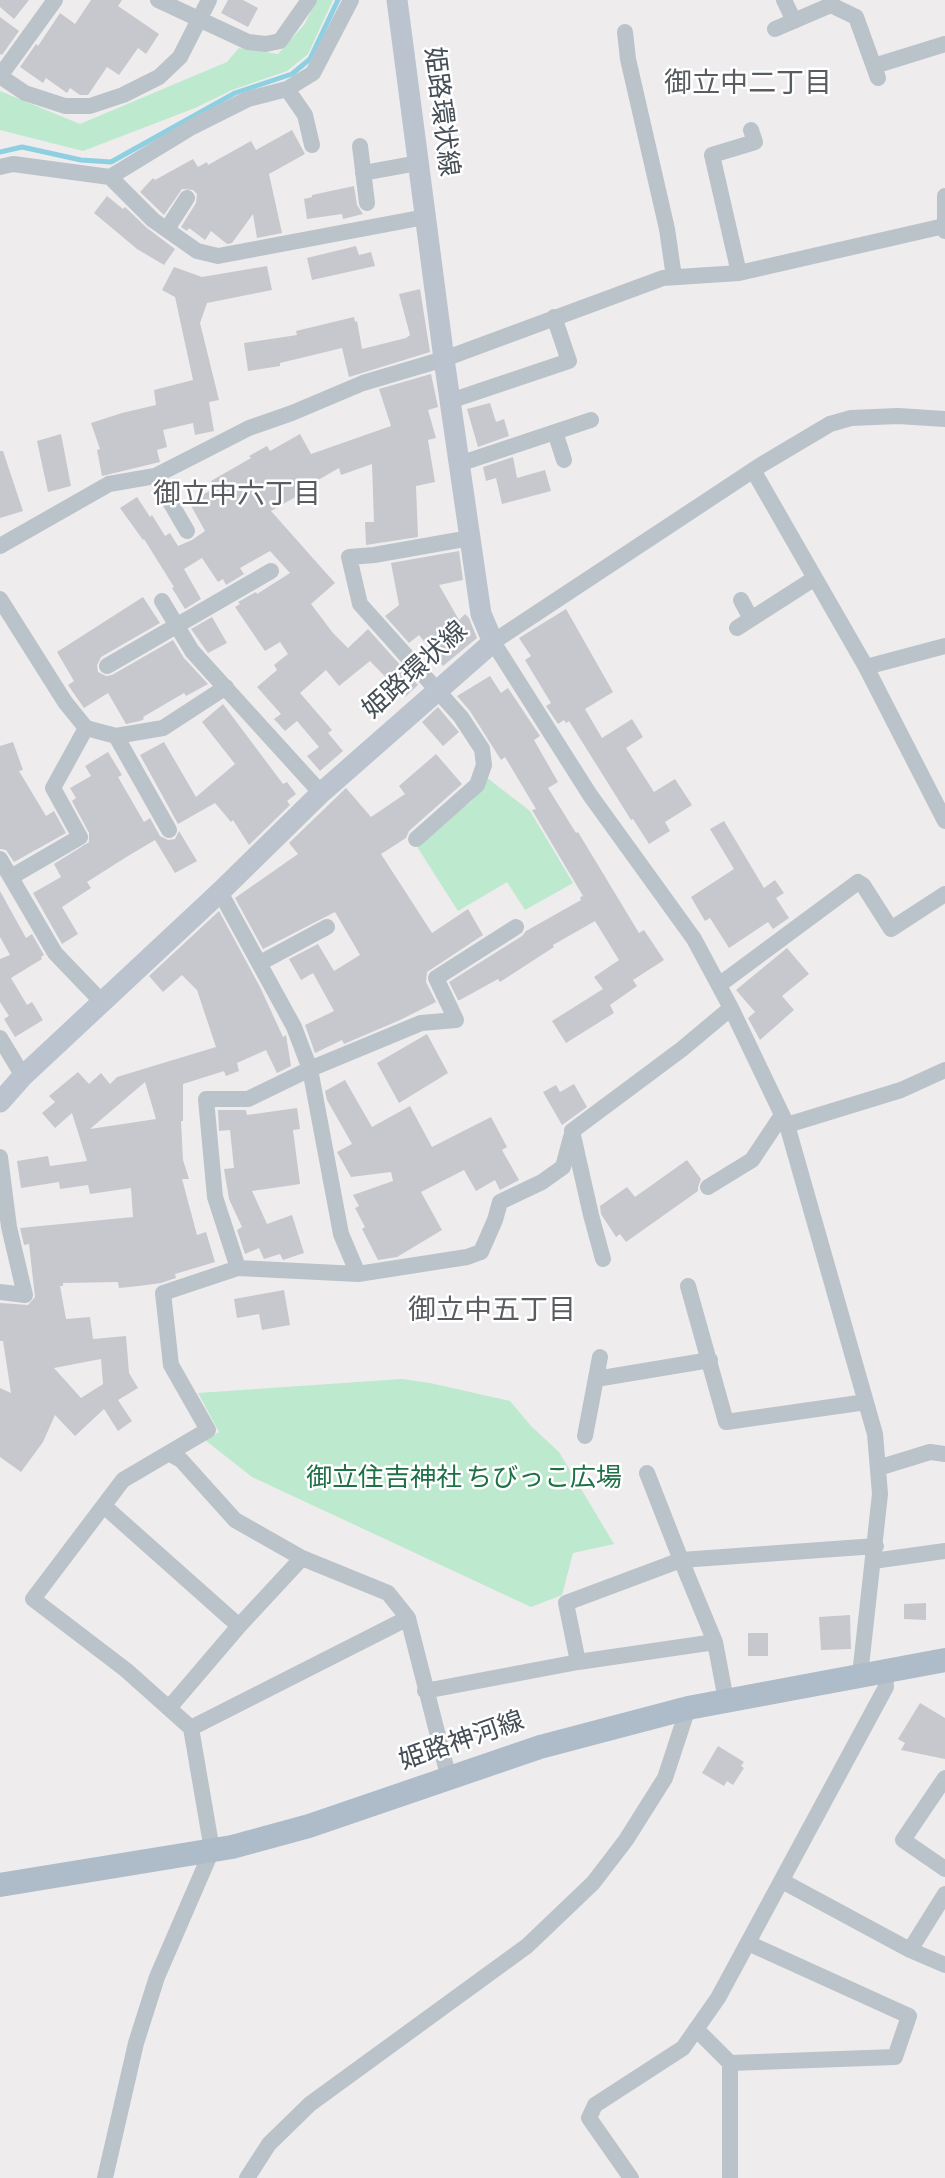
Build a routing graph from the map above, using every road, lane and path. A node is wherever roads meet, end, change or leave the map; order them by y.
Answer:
1 (55, 0) edge
2 (158, 0) edge
3 (209, 0) edge
4 (309, 0) edge
5 (351, 0) edge
6 (397, 0) edge
7 (784, 0) edge
8 (199, 20) junction
9 (794, 21) junction
10 (775, 29) dead end
11 (625, 32) dead end
12 (945, 44) edge
13 (0, 76) edge
14 (287, 89) junction
15 (751, 130) dead end
16 (312, 145) dead end
17 (360, 146) dead end
18 (418, 163) junction
19 (0, 167) edge
20 (363, 173) junction
21 (110, 177) junction
22 (945, 196) edge
23 (187, 198) dead end
24 (367, 203) dead end
25 (425, 217) junction
26 (944, 226) edge
27 (167, 229) junction
28 (945, 231) edge
29 (739, 273) junction
30 (674, 278) junction
31 (554, 317) junction
32 (444, 359) junction
33 (450, 401) junction
34 (945, 419) edge
35 (591, 420) dead end
36 (555, 432) junction
37 (564, 460) dead end
38 (459, 464) junction
39 (754, 470) junction
40 (155, 476) junction
41 (187, 531) dead end
42 (470, 538) junction
43 (0, 546) edge
44 (271, 571) dead end
45 (815, 578) junction
46 (0, 599) edge
47 (741, 600) dead end
48 (162, 601) dead end
49 (177, 626) junction
50 (493, 642) junction
51 (945, 646) edge
52 (107, 666) dead end
53 (866, 667) junction
54 (226, 687) junction
55 (438, 691) junction
56 (86, 728) junction
57 (117, 736) junction
58 (321, 793) junction
59 (945, 821) edge
60 (169, 830) dead end
61 (416, 839) dead end
62 (0, 859) edge
63 (11, 877) junction
64 (220, 892) junction
65 (945, 894) edge
66 (327, 927) dead end
67 (516, 927) dead end
68 (260, 962) junction
69 (719, 985) junction
70 (102, 1002) junction
71 (731, 1008) junction
72 (0, 1038) edge
73 (310, 1069) junction
74 (945, 1070) edge
75 (23, 1076) junction
76 (0, 1102) edge
77 (784, 1120) junction
78 (572, 1132) junction
79 (0, 1157) edge
80 (708, 1187) dead end
81 (603, 1258) dead end
82 (238, 1268) junction
83 (358, 1274) junction
84 (688, 1286) dead end
85 (0, 1292) edge
86 (600, 1357) dead end
87 (710, 1360) junction
88 (596, 1379) junction
89 (866, 1402) junction
90 (585, 1436) dead end
91 (170, 1454) junction
92 (945, 1454) edge
93 (878, 1468) junction
94 (646, 1473) dead end
95 (104, 1506) junction
96 (945, 1551) edge
97 (874, 1554) junction
98 (302, 1558) junction
99 (681, 1560) junction
100 (408, 1618) junction
101 (239, 1626) junction
102 (715, 1642) junction
103 (945, 1660) edge
104 (578, 1662) junction
105 (885, 1671) junction
106 (860, 1675) junction
107 (425, 1691) junction
108 (726, 1700) junction
109 (169, 1708) junction
110 (688, 1708) junction
111 (191, 1728) junction
112 (945, 1778) edge
113 (449, 1779) junction
114 (212, 1850) junction
115 (945, 1869) edge
116 (782, 1881) junction
117 (0, 1885) edge
118 (945, 1894) edge
119 (748, 1943) junction
120 (910, 1950) junction
121 (945, 1965) edge
122 (696, 2029) junction
123 (730, 2063) junction
124 (105, 2178) edge
125 (247, 2178) edge
126 (631, 2178) edge
127 (730, 2178) edge

1 - 13 street
2 - 8 street
3 - 8 street
4 - 8 street
5 - 14 street
6 - 18 main road, 姫路環状線
7 - 9 street
8 - 13 street
9 - 10 street
9 - 12 street
11 - 30 street
14 - 16 street
14 - 21 street
15 - 29 street
17 - 20 street
18 - 20 street
18 - 25 main road, 姫路環状線
19 - 21 street
20 - 24 street
21 - 27 street
22 - 26 street
23 - 27 street
25 - 27 street
25 - 32 main road, 姫路環状線
26 - 28 street
26 - 29 street
29 - 30 street
30 - 31 street
31 - 32 street
31 - 33 street
32 - 33 main road, 姫路環状線
32 - 40 street
33 - 38 main road, 姫路環状線
34 - 39 street
35 - 36 street
36 - 37 street
36 - 38 street
38 - 42 main road, 姫路環状線
39 - 45 street
39 - 50 street
40 - 41 street
40 - 43 street
42 - 50 main road, 姫路環状線
42 - 55 street
44 - 49 street
45 - 47 street
45 - 53 street
46 - 56 street
48 - 49 street
49 - 52 street
49 - 54 street
50 - 55 main road, 姫路環状線
50 - 69 street
51 - 53 street
53 - 59 street
54 - 57 street
54 - 58 street
55 - 58 main road, 姫路環状線
55 - 61 street
56 - 57 street
56 - 63 street
57 - 60 street
58 - 64 main road, 姫路環状線
62 - 63 street
63 - 70 street
64 - 68 street
64 - 70 main road, 姫路環状線
65 - 69 street
66 - 68 street
67 - 73 street
68 - 73 street
69 - 71 street
70 - 75 main road, 姫路環状線
71 - 77 street
71 - 78 street
72 - 75 street
73 - 82 street
73 - 83 street
74 - 77 street
75 - 76 main road, 姫路環状線
77 - 80 street
77 - 89 street
78 - 81 street
78 - 83 street
79 - 85 street
82 - 83 street
82 - 91 street
84 - 87 street
86 - 88 street
87 - 88 street
87 - 89 street
88 - 90 street
89 - 93 street
91 - 95 street
91 - 98 street
92 - 93 street
93 - 97 street
94 - 99 street
95 - 101 street
95 - 109 street
96 - 97 street
97 - 99 street
97 - 106 street
98 - 100 street
98 - 101 street
99 - 102 street
99 - 104 street
100 - 107 street
100 - 111 street
101 - 109 street
102 - 104 street
102 - 108 street
103 - 105 main road, 姫路神河線
104 - 107 street
105 - 106 main road, 姫路神河線
105 - 116 street
106 - 108 main road, 姫路神河線
107 - 113 street
108 - 110 main road, 姫路神河線
109 - 111 street
110 - 113 main road, 姫路神河線
110 - 125 street
111 - 114 street
112 - 115 street
113 - 114 main road, 姫路神河線
114 - 117 main road, 姫路神河線
114 - 124 street
116 - 119 street
116 - 120 street
118 - 120 street
119 - 122 street
119 - 123 street
120 - 121 street
122 - 123 street
122 - 126 street
123 - 127 street

